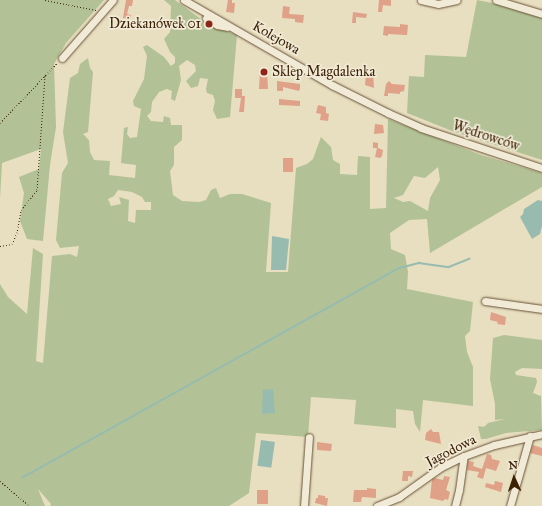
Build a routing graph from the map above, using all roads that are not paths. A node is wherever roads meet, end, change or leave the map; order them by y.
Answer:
1 (113, 0) edge
2 (421, 0) edge
3 (457, 0) edge
4 (496, 0) edge
5 (187, 2) edge
6 (542, 14) edge
7 (62, 58) road end
8 (421, 128) joint
9 (542, 168) edge
10 (485, 301) dead end
11 (542, 309) edge
12 (542, 434) edge
13 (530, 436) junction
14 (309, 437) dead end
15 (464, 456) junction
16 (304, 506) edge
17 (377, 506) edge
18 (455, 506) edge
19 (510, 506) edge

1 - 7 street
2 - 3 street
4 - 6 street
5 - 8 street, Kolejowa
8 - 9 street, Wędrowców
10 - 11 street
12 - 13 street, Jagodowa
13 - 15 street, Jagodowa
13 - 19 street
14 - 16 street
15 - 17 street, Jagodowa
15 - 18 street

